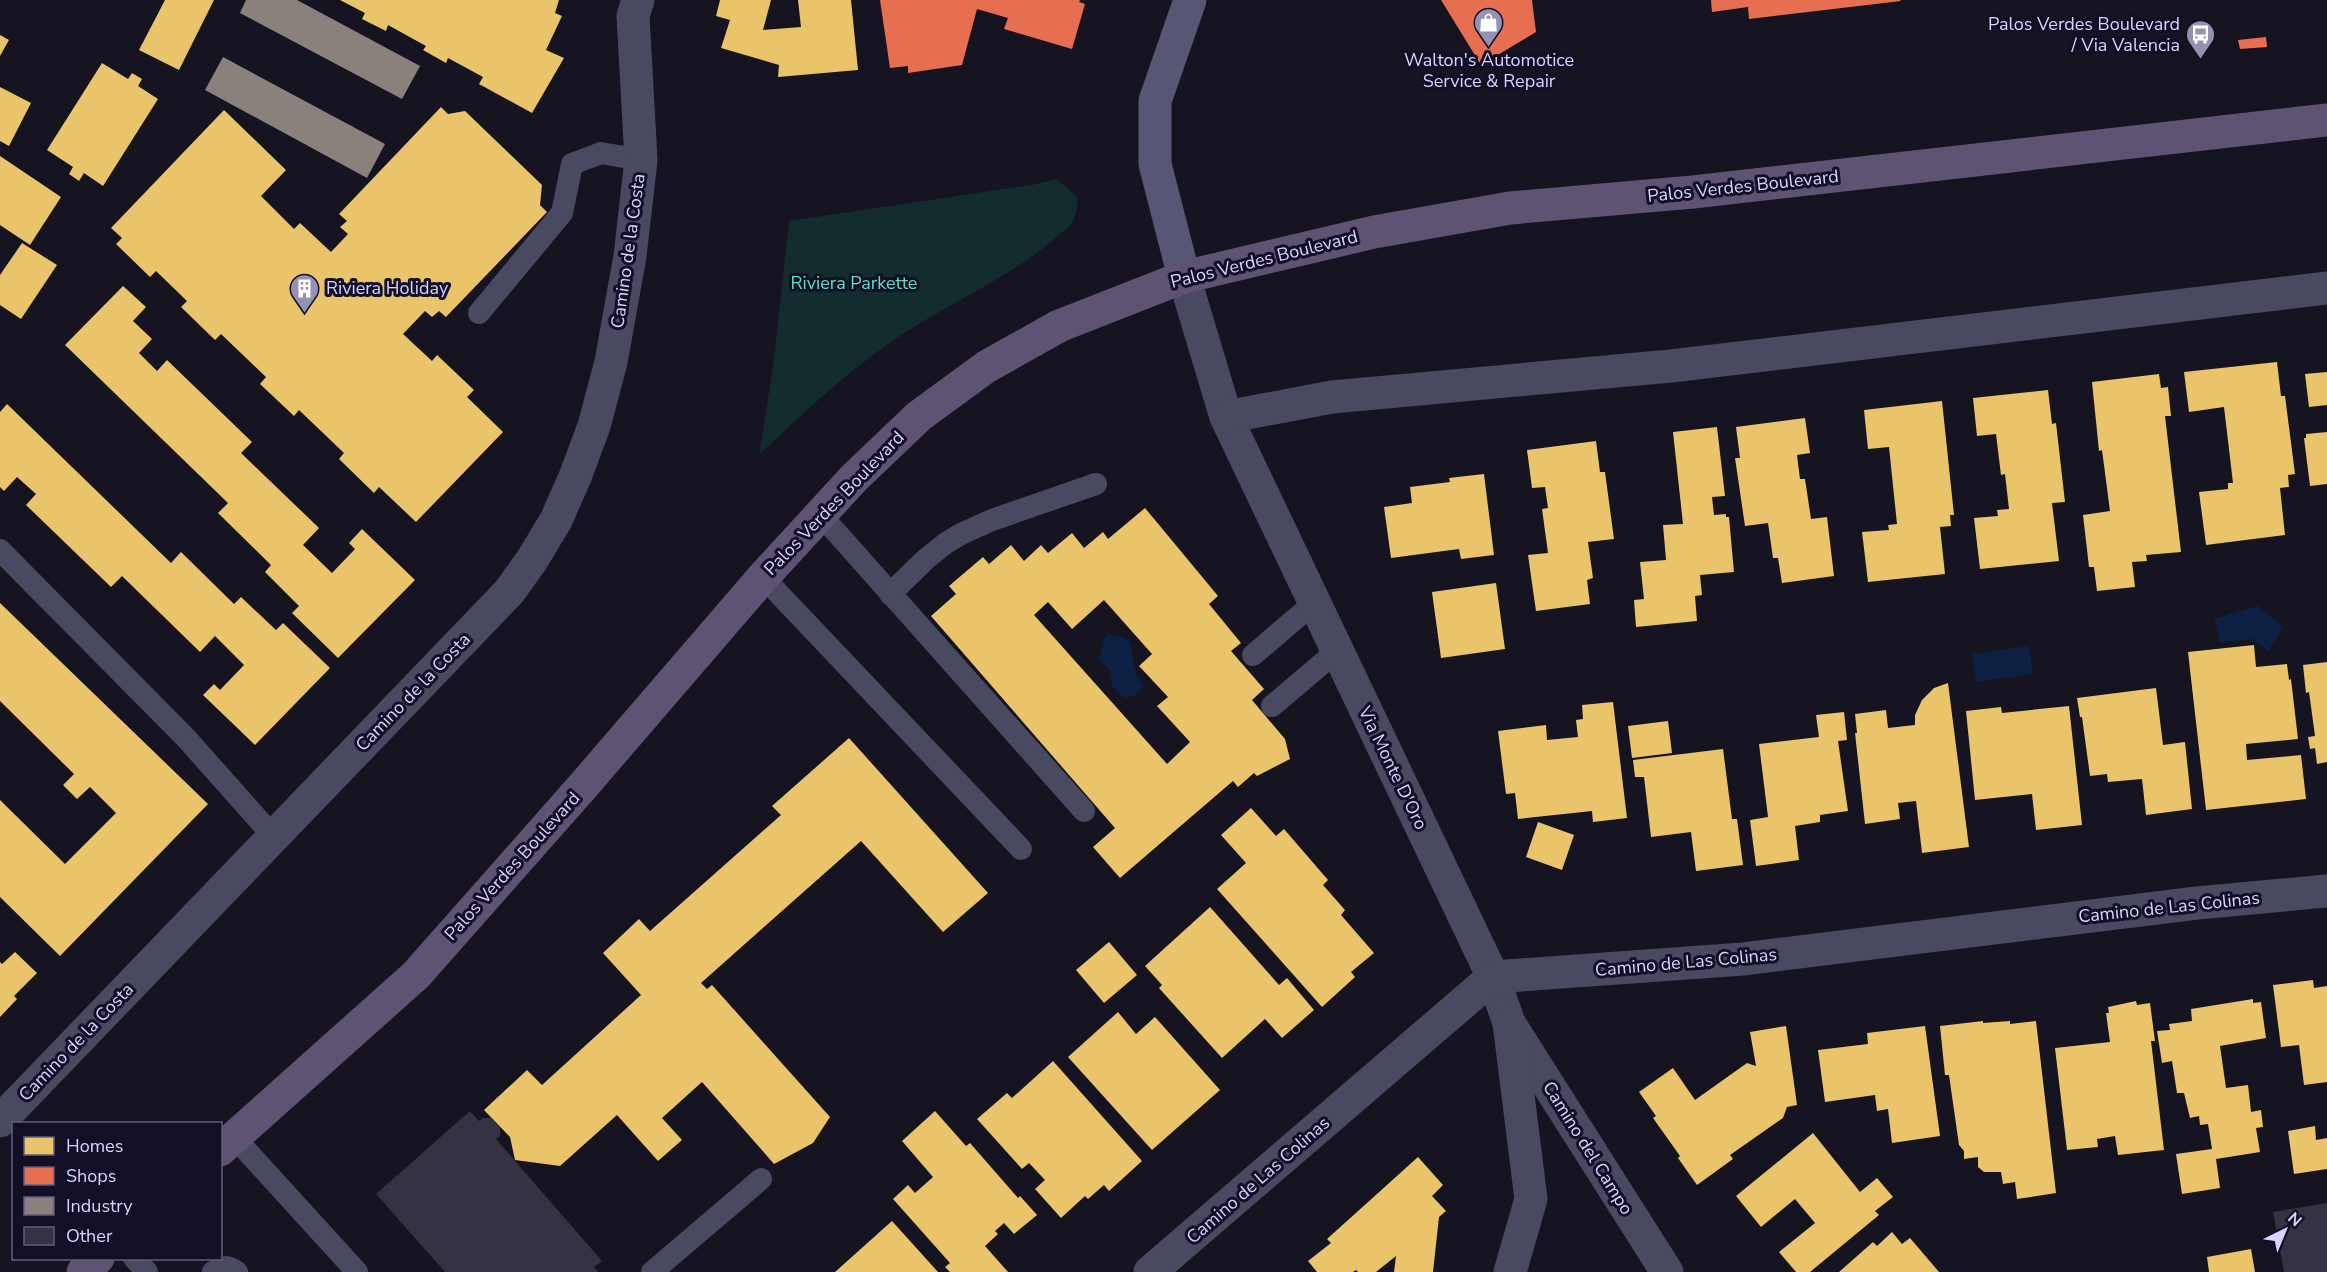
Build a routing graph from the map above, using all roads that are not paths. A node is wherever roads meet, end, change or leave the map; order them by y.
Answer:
1 (638, 0) edge
2 (1190, 0) edge
3 (2327, 120) edge
4 (641, 160) junction
5 (1184, 277) junction
6 (2327, 288) edge
7 (479, 313) dead end
8 (1226, 417) junction
9 (1096, 484) dead end
10 (820, 514) junction
11 (0, 550) edge
12 (763, 577) junction
13 (890, 594) junction
14 (1314, 603) junction
15 (1337, 651) junction
16 (1253, 655) dead end
17 (1272, 706) dead end
18 (1084, 811) dead end
19 (274, 837) junction
20 (1022, 849) dead end
21 (2327, 891) edge
22 (1493, 977) junction
23 (1509, 1023) junction
24 (0, 1121) edge
25 (227, 1144) edge
26 (761, 1179) dead end
27 (96, 1260) edge
28 (136, 1260) edge
29 (83, 1272) edge
30 (147, 1272) edge
31 (213, 1272) edge
32 (237, 1272) edge
33 (357, 1272) edge
34 (652, 1272) edge
35 (1150, 1272) edge
36 (1510, 1272) edge
37 (1667, 1272) edge

1 - 4 street, Camino de la Costa
2 - 5 main road
3 - 5 main road, Palos Verdes Boulevard
4 - 7 lane
4 - 19 street, Camino de la Costa
5 - 8 street, Via Monte D'Oro
5 - 10 main road, Palos Verdes Boulevard
6 - 8 street
8 - 14 street, Via Monte D'Oro
9 - 13 lane
10 - 12 main road, Palos Verdes Boulevard
10 - 13 lane
11 - 19 lane
12 - 20 lane
12 - 25 main road, Palos Verdes Boulevard
13 - 18 lane
14 - 15 street, Via Monte D'Oro
14 - 16 lane
15 - 17 lane
15 - 22 street, Via Monte D'Oro
19 - 24 street, Camino de la Costa
21 - 22 street, Camino de Las Colinas
22 - 23 street, Via Monte D'Oro
22 - 35 street, Camino de Las Colinas
23 - 36 street, Via Monte D'Oro
23 - 37 street, Camino del Campo
25 - 33 lane
26 - 34 lane
27 - 29 main road
28 - 30 lane
31 - 32 lane

